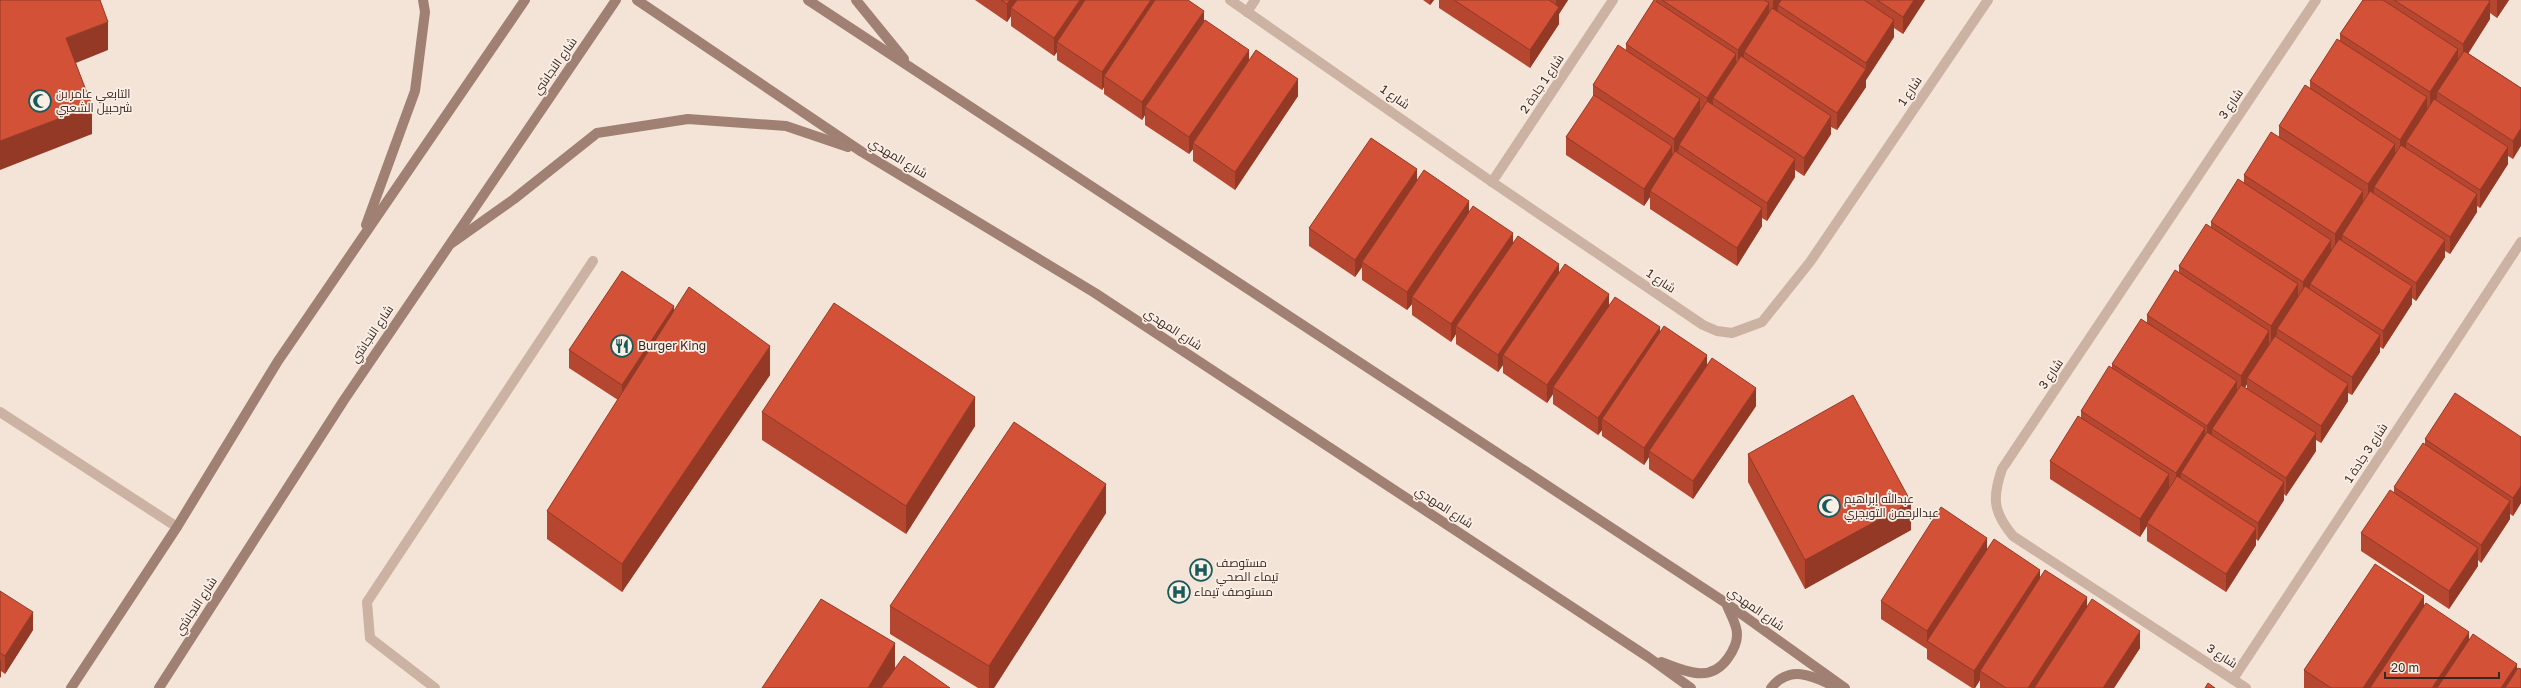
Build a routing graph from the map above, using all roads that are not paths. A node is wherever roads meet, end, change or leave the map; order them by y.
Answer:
1 (423, 0) edge
2 (525, 0) edge
3 (616, 0) edge
4 (637, 0) edge
5 (808, 0) edge
6 (856, 0) edge
7 (1230, 0) edge
8 (1255, 0) edge
9 (1613, 0) edge
10 (1988, 0) edge
11 (2316, 0) edge
12 (1247, 12) junction
13 (910, 67) junction
14 (862, 152) junction
15 (1492, 182) junction
16 (361, 240) junction
17 (2521, 242) edge
18 (447, 246) junction
19 (593, 261) dead end
20 (0, 412) edge
21 (177, 527) junction
22 (1726, 603) junction
23 (1648, 657) junction
24 (2233, 679) junction
25 (420, 684) edge
26 (71, 688) edge
27 (159, 688) edge
28 (436, 688) edge
29 (1691, 688) edge
30 (1771, 688) edge
31 (1837, 688) edge
32 (1845, 688) edge
33 (2246, 688) edge

1 - 16 main road
2 - 16 main road
3 - 18 main road, شارع النجاشي
4 - 14 main road, شارع المهدي
5 - 13 main road, شارع المهدي
6 - 13 main road
7 - 12 street, شارع 1
8 - 12 street
9 - 15 street, شارع 1 جادة 2
10 - 15 street, شارع 1
11 - 24 street, شارع 3
12 - 15 street, شارع 1
13 - 22 main road, شارع المهدي
14 - 18 main road
14 - 23 main road, شارع المهدي
16 - 21 main road
17 - 24 street, شارع 3 جادة 1
18 - 27 main road, شارع النجاشي
19 - 25 street
20 - 21 street
21 - 26 main road
22 - 23 main road
22 - 32 main road, شارع المهدي
23 - 29 main road, شارع المهدي
24 - 33 street, شارع 3
25 - 28 street
30 - 31 main road

